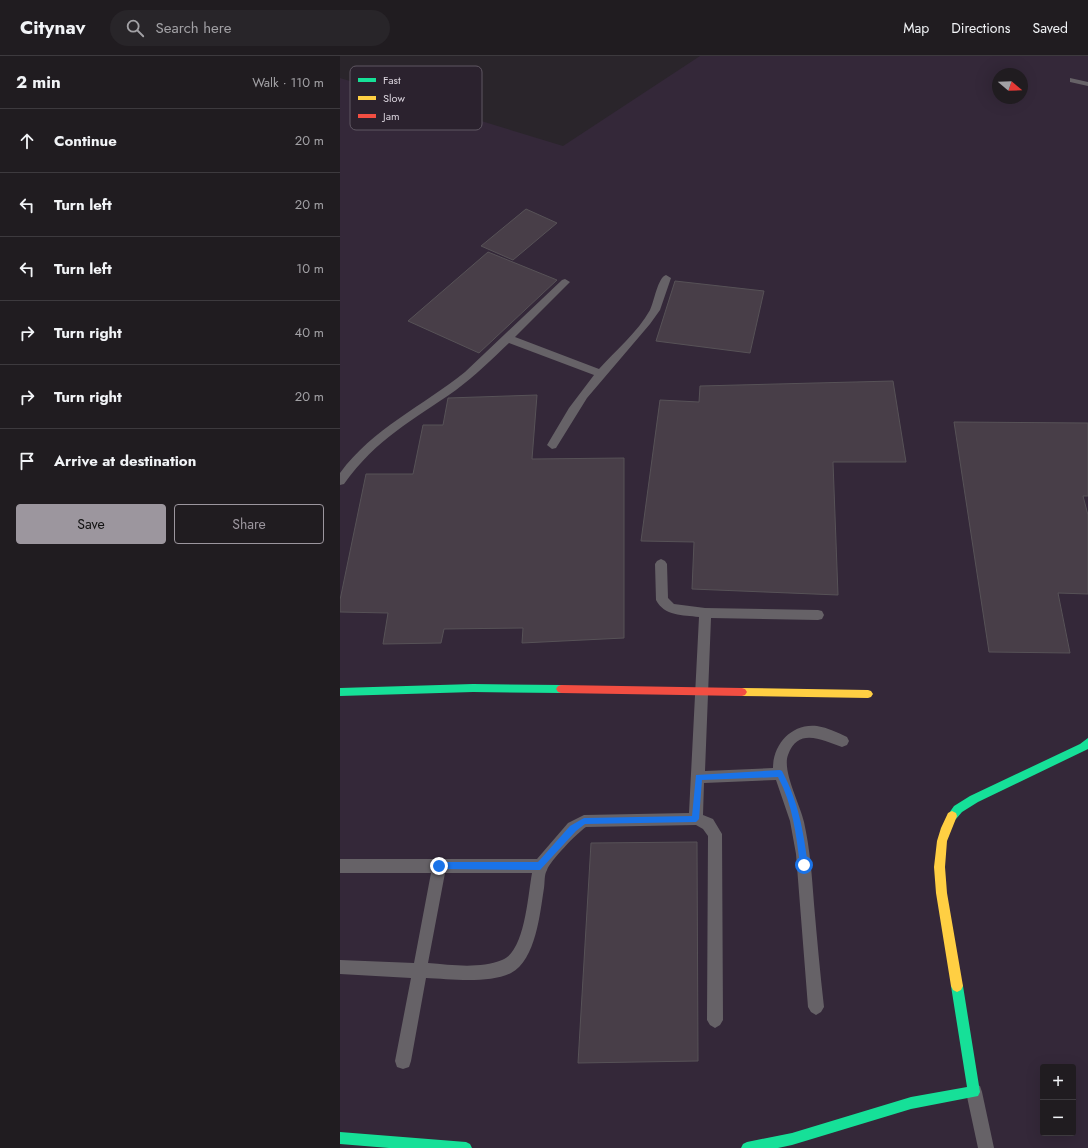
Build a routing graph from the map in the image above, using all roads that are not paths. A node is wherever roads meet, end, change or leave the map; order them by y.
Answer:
1 (1073, 80) dead end
2 (1088, 84) edge
3 (666, 278) dead end
4 (565, 282) dead end
5 (507, 338) junction
6 (601, 374) junction
7 (552, 445) dead end
8 (340, 481) edge
9 (661, 564) dead end
10 (705, 613) junction
11 (818, 615) dead end
12 (340, 692) edge
13 (701, 692) junction
14 (868, 694) dead end
15 (842, 741) dead end
16 (1088, 742) edge
17 (780, 774) junction
18 (698, 777) junction
19 (696, 819) junction
20 (340, 866) edge
21 (439, 866) junction
22 (540, 866) junction
23 (340, 967) edge
24 (418, 970) junction
25 (816, 1007) dead end
26 (714, 1020) dead end
27 (403, 1061) dead end
28 (974, 1092) junction
29 (340, 1138) edge
30 (466, 1148) edge
31 (747, 1148) edge
32 (986, 1148) edge

1 - 2 lane
3 - 6 lane
4 - 5 lane
5 - 6 lane
5 - 8 lane
6 - 7 lane
9 - 10 lane
10 - 11 lane
10 - 13 lane
12 - 13 street
13 - 14 street
13 - 18 lane
15 - 17 lane
16 - 28 street
17 - 18 lane
17 - 25 lane
18 - 19 lane
19 - 22 lane
19 - 26 lane
20 - 21 lane
21 - 22 lane
21 - 24 lane
22 - 24 lane
23 - 24 lane
24 - 27 lane
28 - 31 street
28 - 32 lane
29 - 30 street

